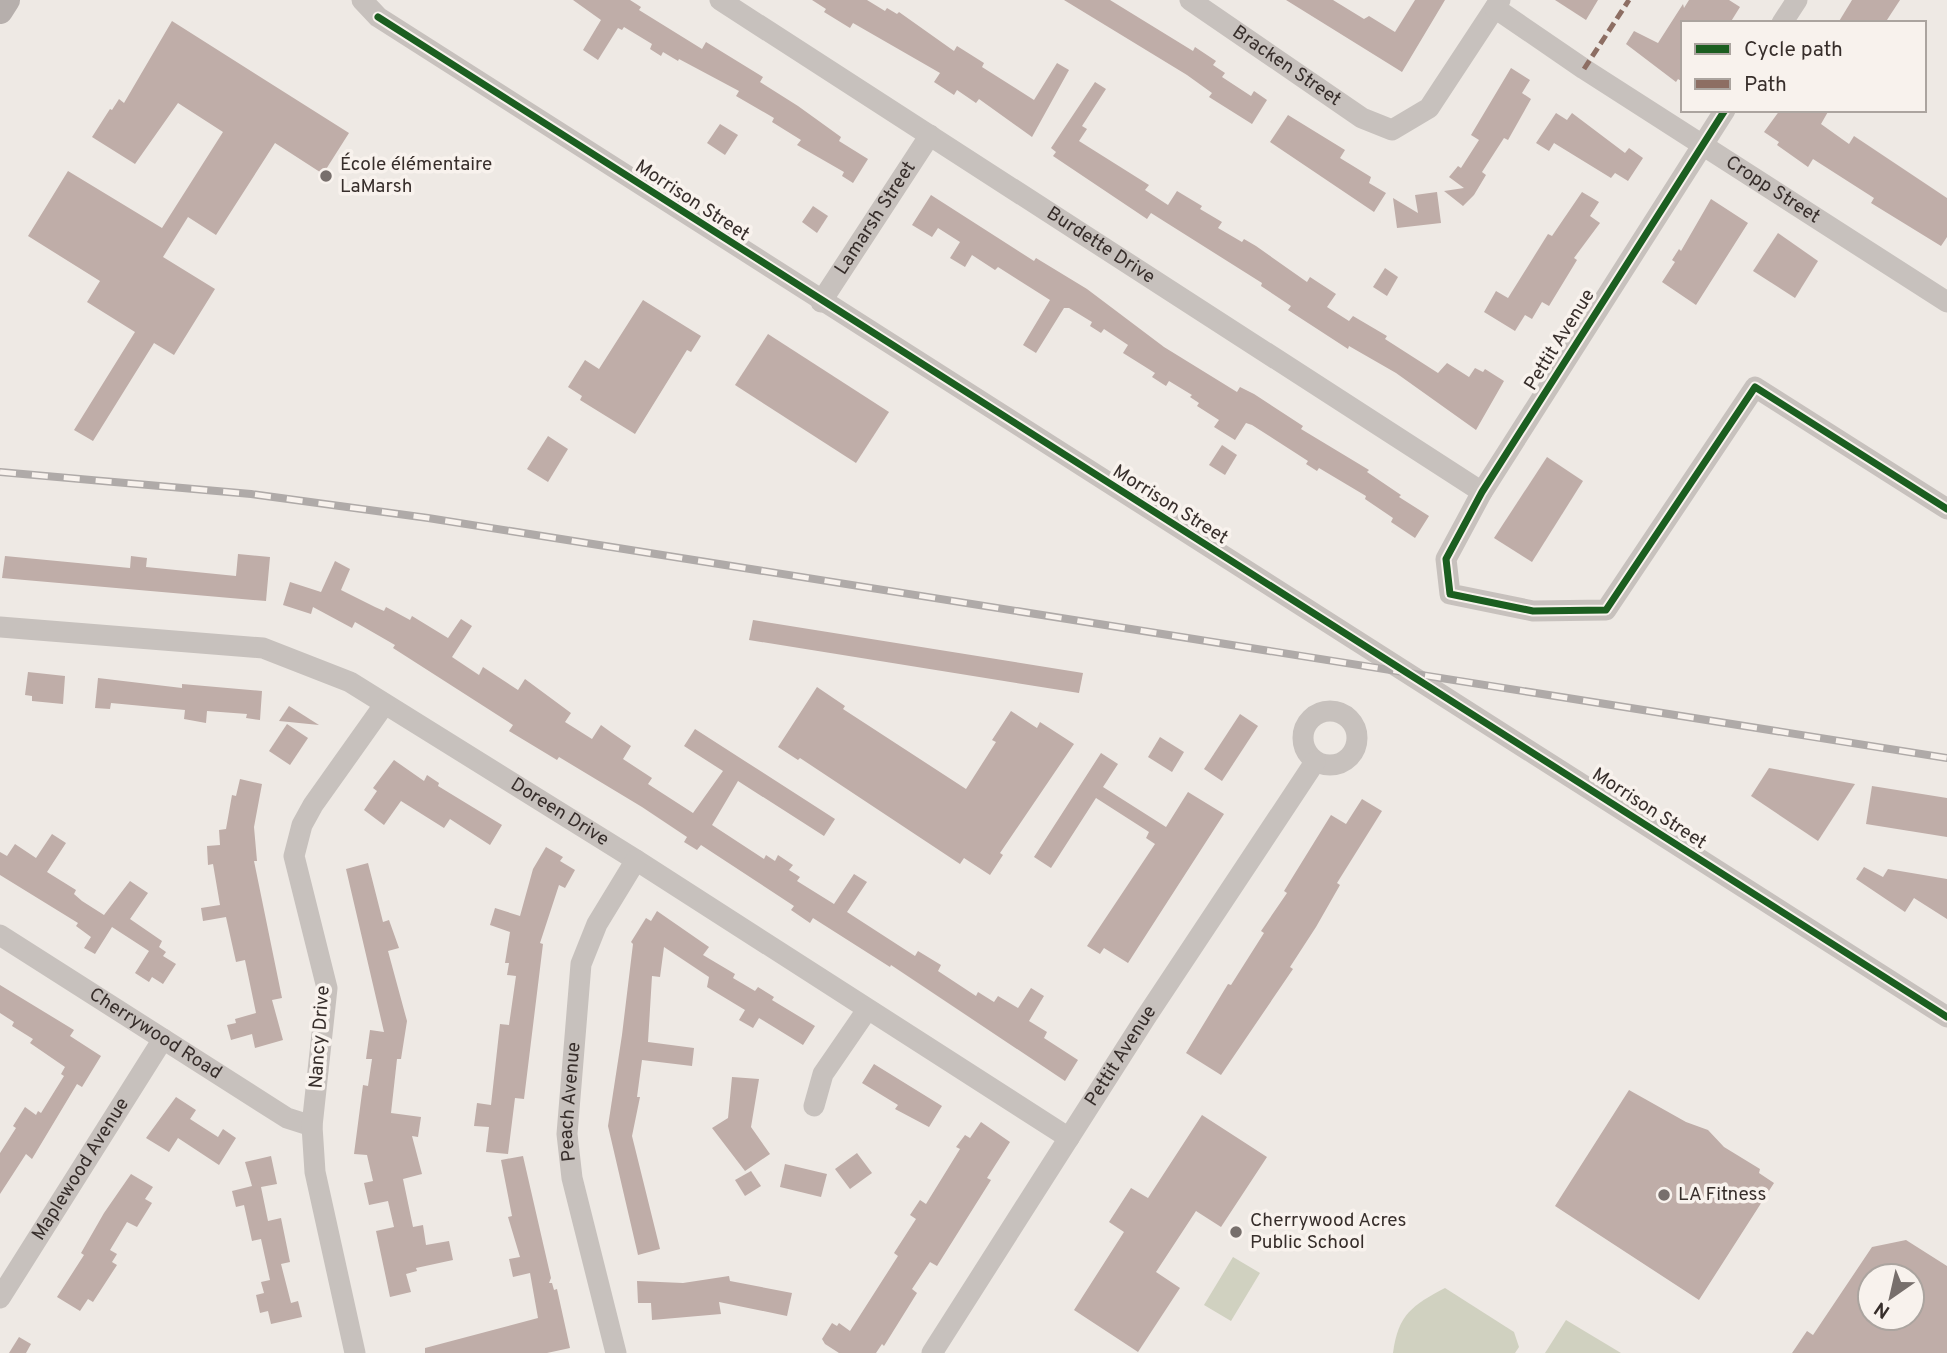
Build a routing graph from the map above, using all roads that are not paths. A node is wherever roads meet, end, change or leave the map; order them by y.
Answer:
1 (7, 0) edge
2 (362, 0) edge
3 (720, 0) edge
4 (1190, 0) edge
5 (1797, 0) edge
6 (1498, 4) edge
7 (0, 11) edge
8 (1783, 21) edge
9 (1724, 112) edge
10 (930, 135) junction
11 (1703, 145) junction
12 (821, 302) junction
13 (1947, 302) edge
14 (1482, 492) junction
15 (1947, 509) edge
16 (0, 627) edge
17 (384, 705) junction
18 (1315, 762) dead end
19 (636, 860) junction
20 (0, 935) edge
21 (867, 1010) junction
22 (1947, 1017) edge
23 (163, 1039) junction
24 (814, 1106) dead end
25 (312, 1126) junction
26 (1069, 1138) junction
27 (0, 1298) edge
28 (937, 1351) edge
29 (355, 1353) edge
30 (617, 1353) edge

1 - 7 main road
2 - 12 street, Morrison Street
3 - 10 street, Burdette Drive
4 - 6 street, Bracken Street
5 - 8 street
6 - 11 street, Cropp Street
9 - 11 street, Pettit Avenue
10 - 12 street, Lamarsh Street
10 - 14 street, Burdette Drive
11 - 13 street, Cropp Street
11 - 14 street, Pettit Avenue
12 - 22 street, Morrison Street
14 - 15 street, Pettit Avenue
16 - 17 street, Doreen Drive
17 - 19 street, Doreen Drive
17 - 25 street, Nancy Drive
18 - 26 street, Pettit Avenue
19 - 21 street, Doreen Drive
19 - 30 street, Peach Avenue
20 - 23 street, Cherrywood Road
21 - 24 street
21 - 26 street, Doreen Drive
23 - 25 street, Cherrywood Road
23 - 27 street, Maplewood Avenue
25 - 29 street, Nancy Drive
26 - 28 street, Pettit Avenue

